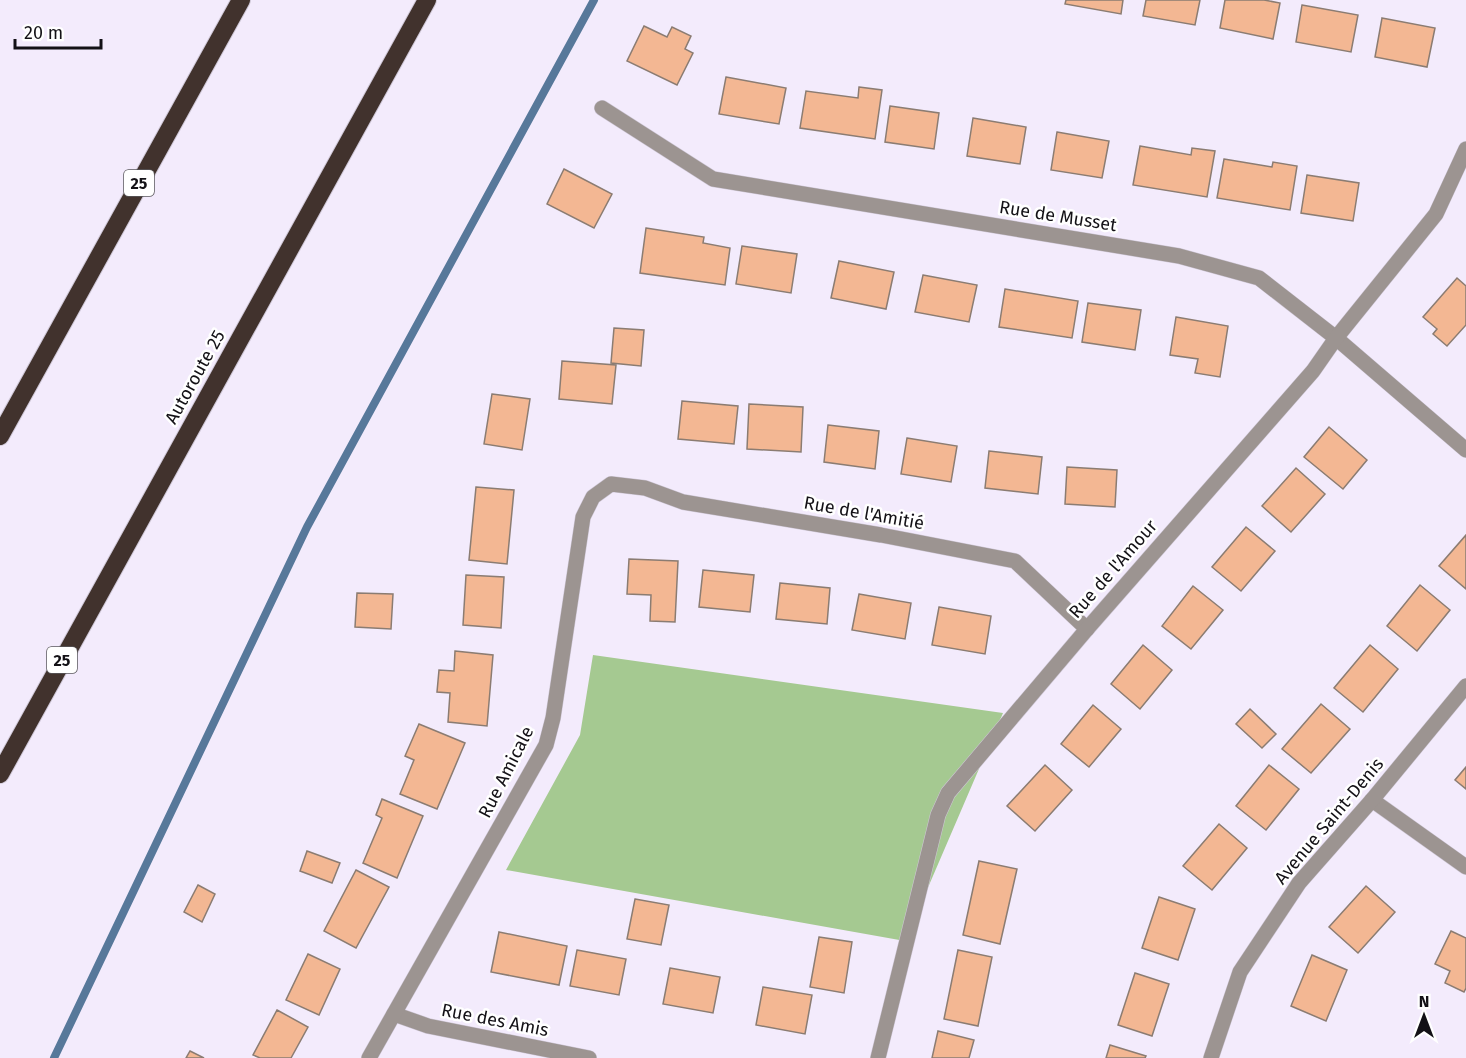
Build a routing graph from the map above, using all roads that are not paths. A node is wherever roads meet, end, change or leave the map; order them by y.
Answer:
1 (241, 0) edge
2 (427, 0) edge
3 (602, 108) dead end
4 (1466, 149) edge
5 (1335, 338) junction
6 (0, 436) edge
7 (1466, 450) edge
8 (611, 484) joint
9 (1087, 628) junction
10 (1466, 686) edge
11 (0, 774) edge
12 (1372, 800) junction
13 (1466, 867) edge
14 (394, 1014) junction
15 (369, 1058) edge
16 (589, 1058) edge
17 (878, 1058) edge
18 (1211, 1058) edge

1 - 6 highway, 25
2 - 11 highway, Autoroute 25 / 25
3 - 5 street, Rue de Musset
4 - 5 street, Rue de l'Amour
5 - 7 street, Rue de Musset
5 - 9 street, Rue de l'Amour
8 - 9 street, Rue de l'Amitié
8 - 14 street, Rue Amicale
9 - 17 street, Rue de l'Amour
10 - 12 street, Avenue Saint-Denis
12 - 13 street
12 - 18 street, Avenue Saint-Denis
14 - 15 street, Rue Amicale
14 - 16 street, Rue des Amis

